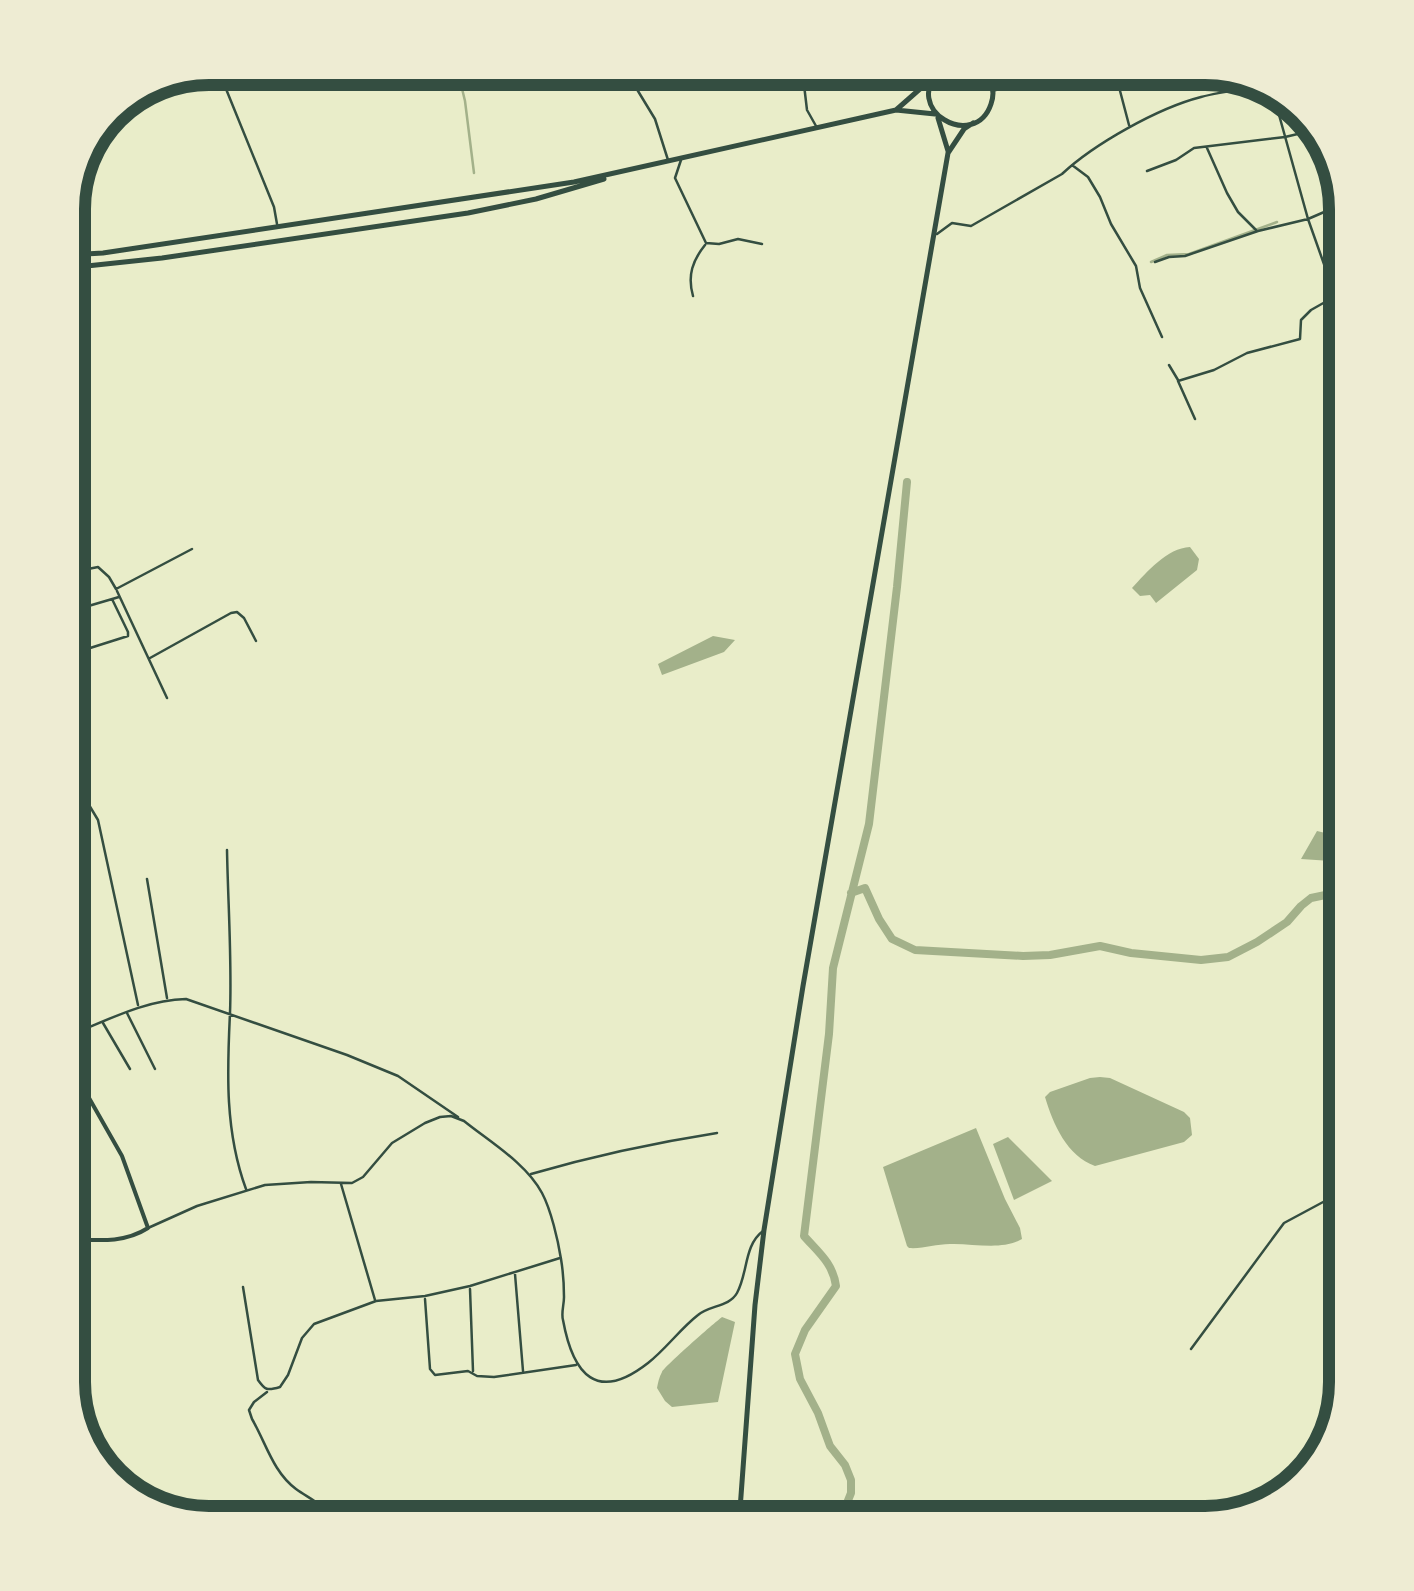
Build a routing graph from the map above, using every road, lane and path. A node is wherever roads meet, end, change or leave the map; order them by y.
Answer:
1 (224, 85) edge
2 (634, 85) edge
3 (804, 85) edge
4 (925, 85) edge
5 (930, 85) edge
6 (992, 85) edge
7 (997, 85) edge
8 (1118, 85) edge
9 (1241, 90) edge
10 (994, 92) junction
11 (896, 110) junction
12 (1278, 110) edge
13 (936, 115) junction
14 (974, 123) junction
15 (1130, 126) junction
16 (816, 127) junction
17 (1302, 133) edge
18 (1285, 136) junction
19 (1206, 146) junction
20 (948, 154) junction
21 (681, 159) junction
22 (668, 162) junction
23 (1072, 165) junction
24 (635, 169) junction
25 (1147, 171) dead end
26 (1329, 210) edge
27 (1308, 218) junction
28 (277, 226) junction
29 (1258, 231) junction
30 (934, 235) junction
31 (706, 243) junction
32 (762, 244) dead end
33 (85, 254) edge
34 (1155, 262) dead end
35 (85, 266) edge
36 (1329, 276) edge
37 (693, 296) dead end
38 (1329, 300) edge
39 (1162, 337) dead end
40 (1170, 365) dead end
41 (1178, 381) junction
42 (1195, 419) dead end
43 (192, 548) dead end
44 (85, 570) edge
45 (116, 590) junction
46 (120, 596) junction
47 (112, 599) junction
48 (85, 607) edge
49 (256, 641) dead end
50 (85, 650) edge
51 (150, 658) junction
52 (167, 698) dead end
53 (85, 798) edge
54 (228, 850) dead end
55 (147, 879) dead end
56 (167, 999) junction
57 (139, 1007) junction
58 (126, 1012) junction
59 (230, 1013) junction
60 (102, 1022) junction
61 (85, 1029) edge
62 (130, 1070) dead end
63 (155, 1070) dead end
64 (85, 1091) edge
65 (464, 1121) junction
66 (717, 1133) dead end
67 (530, 1174) junction
68 (341, 1184) junction
69 (246, 1190) junction
70 (1329, 1200) edge
71 (148, 1228) junction
72 (764, 1230) junction
73 (85, 1240) edge
74 (561, 1258) junction
75 (514, 1273) junction
76 (470, 1286) junction
77 (244, 1287) dead end
78 (425, 1296) junction
79 (376, 1301) junction
80 (1191, 1349) dead end
81 (578, 1364) junction
82 (473, 1372) junction
83 (523, 1372) junction
84 (268, 1391) junction
85 (322, 1506) edge
86 (740, 1506) edge

1 - 28 street
2 - 22 street
3 - 16 street
4 - 11 main road
5 - 13 main road
6 - 10 main road
7 - 10 main road
8 - 15 street
9 - 15 street
10 - 14 main road
11 - 13 main road
11 - 16 main road
12 - 18 street
13 - 14 main road
13 - 20 main road
14 - 20 main road
15 - 23 street
16 - 21 main road
17 - 18 street
18 - 19 street
18 - 27 street
19 - 25 street
19 - 29 street
20 - 30 main road
21 - 22 main road
21 - 31 street
22 - 24 main road
23 - 30 street
23 - 39 street
24 - 28 main road
24 - 35 main road
26 - 27 street
27 - 29 street
27 - 36 street
28 - 33 main road
29 - 34 street
30 - 72 main road
31 - 32 street
31 - 37 street
38 - 41 street
40 - 41 street
41 - 42 street
43 - 45 street
44 - 45 street
45 - 46 street
46 - 47 street
46 - 51 street
47 - 48 street
47 - 50 street
49 - 51 street
51 - 52 street
53 - 57 street
54 - 59 street
55 - 56 street
56 - 57 street
56 - 59 street
57 - 58 street
58 - 60 street
58 - 63 street
59 - 65 street
59 - 69 street
60 - 61 street
60 - 62 street
64 - 71 street
65 - 67 street
65 - 68 street
66 - 67 street
67 - 74 street
68 - 69 street
68 - 79 street
69 - 71 street
70 - 80 street
71 - 73 street
72 - 81 street
72 - 86 main road
74 - 75 street
74 - 81 street
75 - 76 street
75 - 83 street
76 - 78 street
76 - 82 street
77 - 84 street
78 - 79 street
78 - 82 street
79 - 84 street
81 - 83 street
82 - 83 street
84 - 85 street

